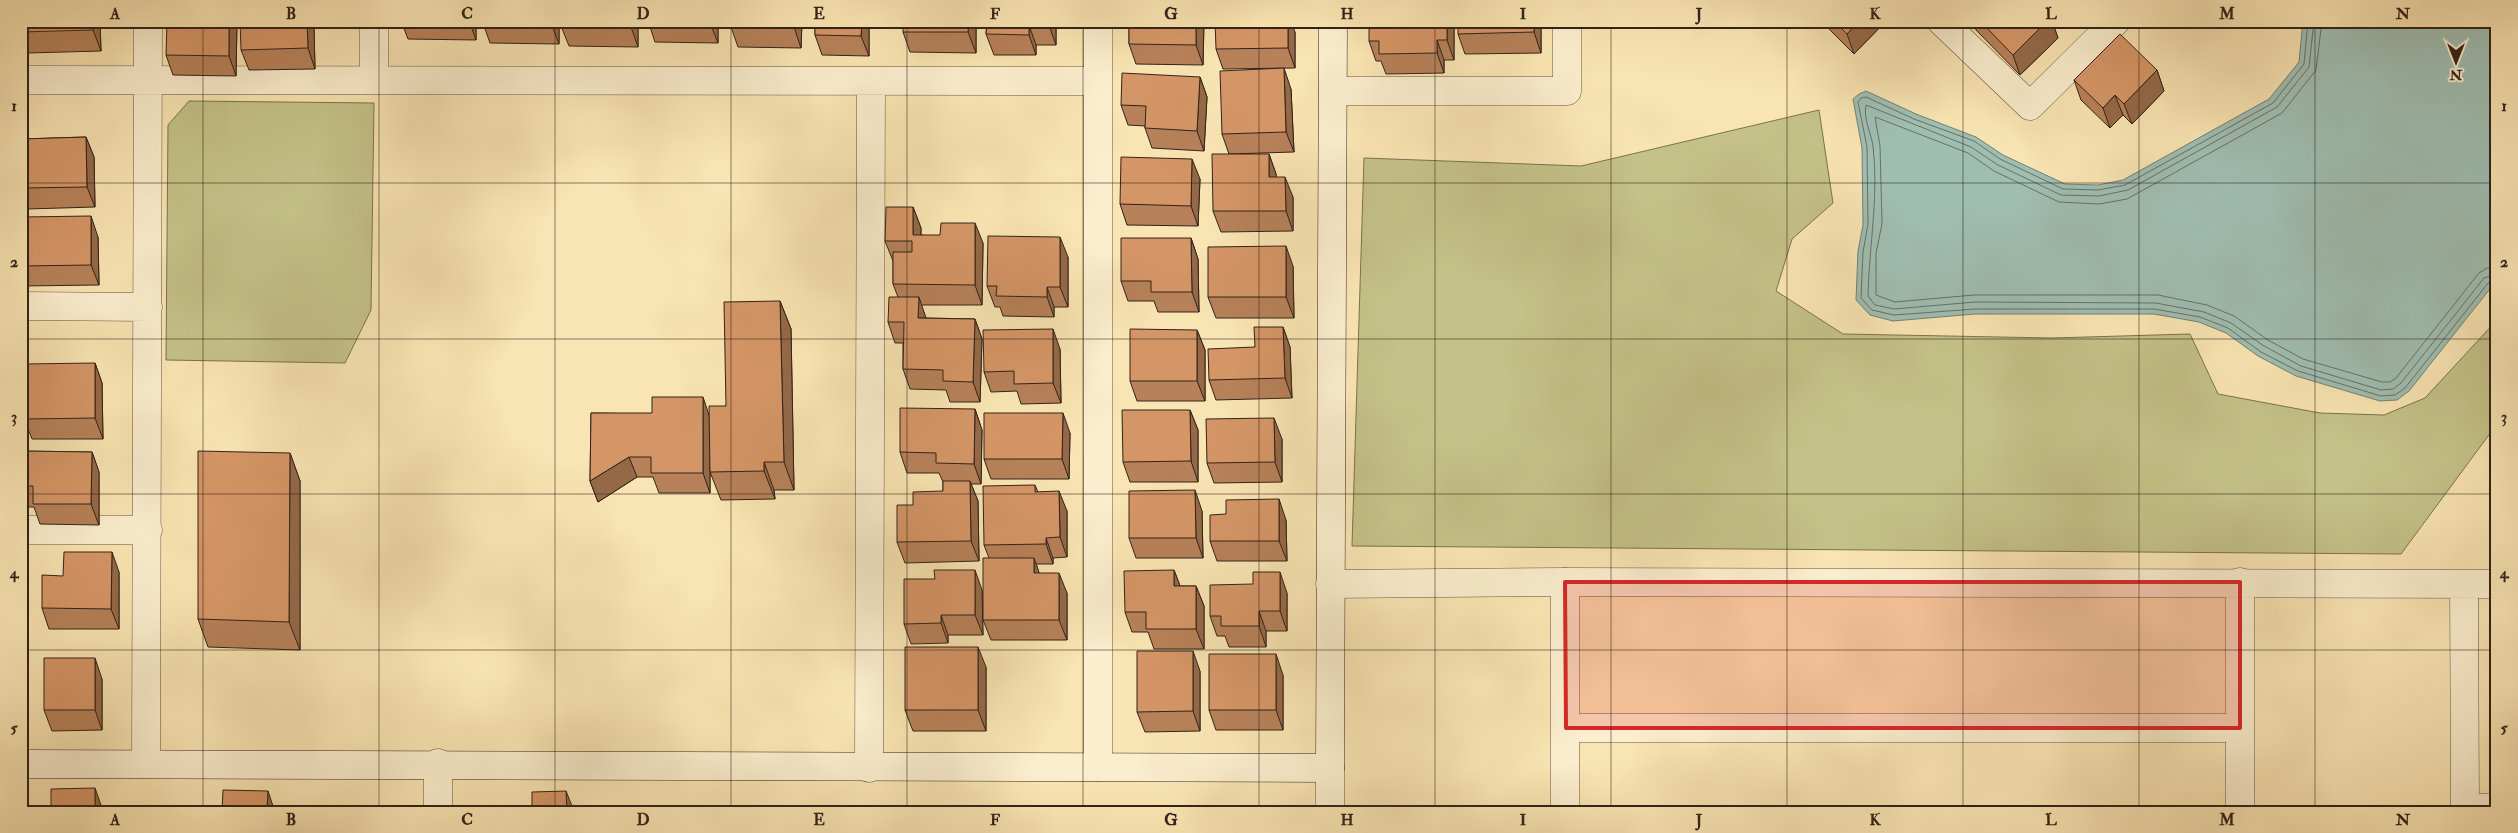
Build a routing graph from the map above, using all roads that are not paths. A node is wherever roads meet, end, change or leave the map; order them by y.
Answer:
1 (148, 21) edge
2 (374, 21) edge
3 (1098, 21) edge
4 (1332, 21) edge
5 (1566, 21) edge
6 (1941, 21) edge
7 (2116, 21) edge
8 (21, 80) edge
9 (148, 80) junction
10 (374, 80) junction
11 (872, 81) junction
12 (1098, 81) junction
13 (1333, 92) junction
14 (21, 306) edge
15 (148, 307) junction
16 (21, 530) edge
17 (148, 530) junction
18 (1565, 582) junction
19 (2240, 582) junction
20 (1330, 584) junction
21 (2464, 584) junction
22 (2497, 584) edge
23 (1566, 728) junction
24 (2240, 728) junction
25 (146, 763) junction
26 (438, 763) junction
27 (21, 764) edge
28 (1098, 767) junction
29 (869, 768) junction
30 (1330, 768) junction
31 (2497, 808) edge
32 (2465, 810) edge
33 (438, 812) edge
34 (1330, 812) edge
35 (1565, 812) edge
36 (2240, 812) edge

1 - 9 street
2 - 10 street
3 - 12 street
4 - 13 street
5 - 13 street
6 - 7 street
8 - 9 street
9 - 10 street
9 - 15 street
10 - 11 street
11 - 12 street
11 - 29 street
12 - 28 street
13 - 20 street
14 - 15 street
15 - 17 street
16 - 17 street
17 - 25 street
18 - 19 street
18 - 20 street
18 - 23 street
19 - 21 street
19 - 24 street
20 - 30 street
21 - 22 street
21 - 32 street
23 - 24 street
23 - 35 street
24 - 36 street
25 - 26 street
25 - 27 street
26 - 29 street
26 - 33 street
28 - 29 street
28 - 30 street
30 - 34 street
31 - 32 street

